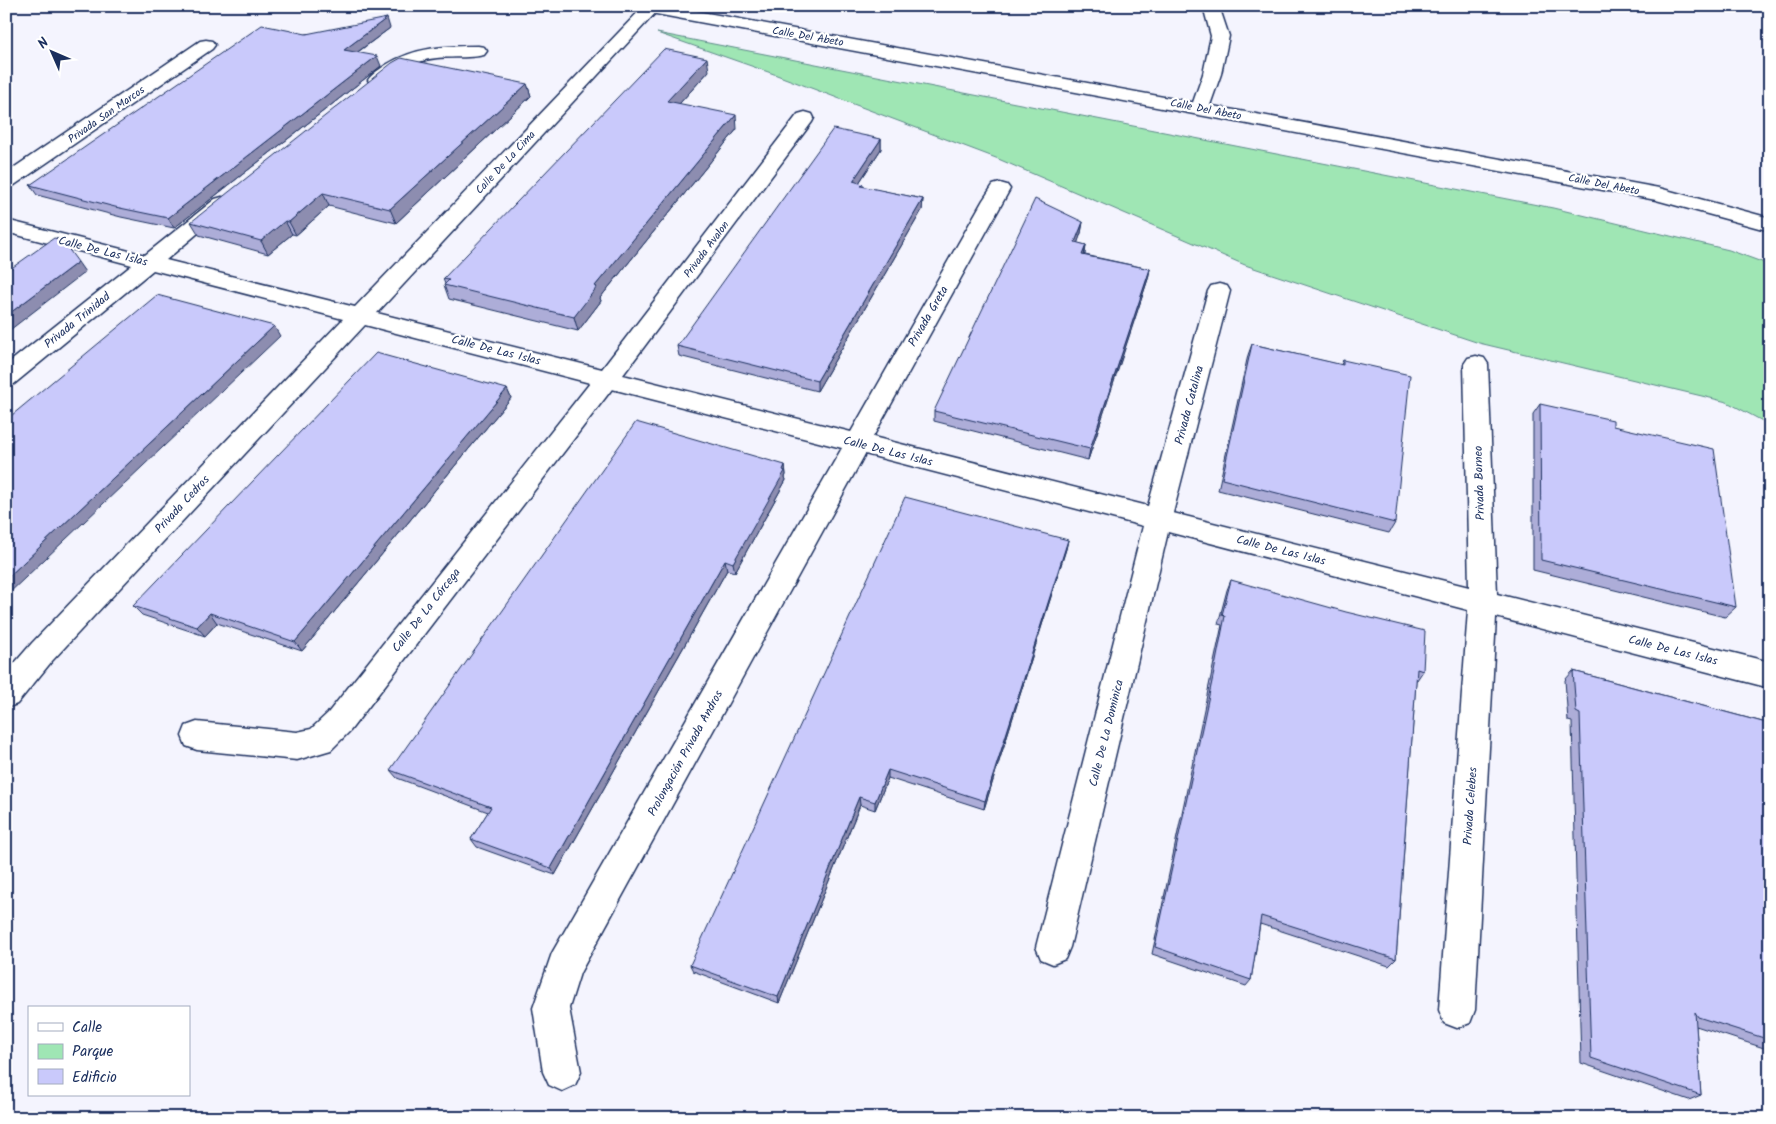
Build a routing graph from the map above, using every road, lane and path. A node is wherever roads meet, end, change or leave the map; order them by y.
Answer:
1 (1211, 6) edge
2 (646, 7) edge
3 (206, 45) dead end
4 (478, 51) dead end
5 (367, 88) edge
6 (1200, 108) junction
7 (805, 118) dead end
8 (6, 182) edge
9 (1000, 189) dead end
10 (237, 192) edge
11 (1770, 225) edge
12 (6, 226) edge
13 (148, 262) junction
14 (1219, 291) dead end
15 (360, 316) junction
16 (1476, 364) dead end
17 (6, 378) edge
18 (605, 378) junction
19 (857, 443) junction
20 (1158, 519) junction
21 (1483, 602) junction
22 (1770, 675) edge
23 (6, 695) edge
24 (197, 736) dead end
25 (1053, 947) dead end
26 (1457, 1010) dead end
27 (562, 1072) dead end

1 - 6 street
2 - 6 street, Calle Del Abeto
2 - 15 street, Calle De La Cima
3 - 8 street, Privada San Marcos
4 - 5 street
6 - 11 street, Calle Del Abeto
7 - 18 street, Privada Avalon
9 - 19 street, Privada Greta
10 - 13 street, Privada Trinidad
12 - 13 street, Calle De Las Islas
13 - 15 street, Calle De Las Islas
13 - 17 street, Privada Trinidad
14 - 20 street, Privada Catalina
15 - 18 street, Calle De Las Islas
15 - 23 street, Privada Cedros
16 - 21 street, Privada Borneo
18 - 19 street, Calle De Las Islas
18 - 24 street, Calle De La Córcega
19 - 20 street, Calle De Las Islas
19 - 27 street, Prolongación Privada Andros
20 - 21 street, Calle De Las Islas
20 - 25 street, Calle De La Dominica
21 - 22 street, Calle De Las Islas
21 - 26 street, Privada Celebes

